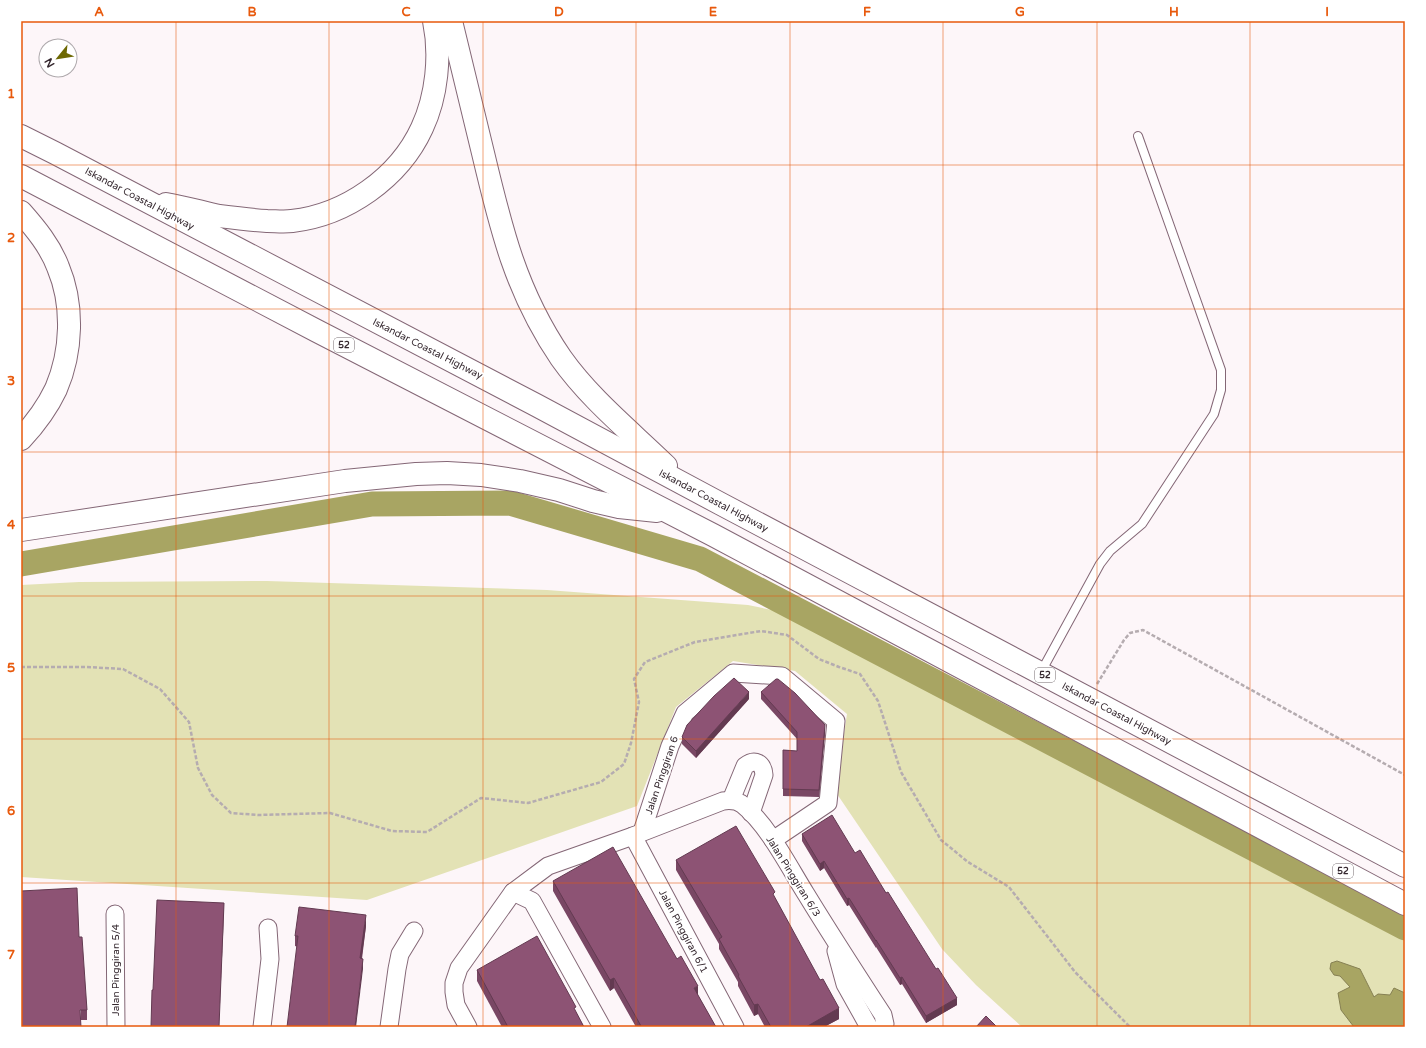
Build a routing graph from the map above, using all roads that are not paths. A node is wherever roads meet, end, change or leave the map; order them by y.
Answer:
1 (434, 21) edge
2 (451, 21) edge
3 (21, 136) edge
4 (1138, 136) dead end
5 (21, 176) edge
6 (147, 202) junction
7 (21, 212) edge
8 (21, 439) edge
9 (684, 484) junction
10 (669, 512) junction
11 (21, 530) edge
12 (1041, 673) junction
13 (727, 800) junction
14 (751, 813) junction
15 (638, 834) junction
16 (773, 840) junction
17 (1405, 866) edge
18 (513, 892) junction
19 (1405, 904) edge
20 (115, 914) dead end
21 (268, 928) dead end
22 (414, 931) dead end
23 (834, 940) junction
24 (116, 1027) edge
25 (262, 1027) edge
26 (389, 1027) edge
27 (468, 1027) edge
28 (602, 1027) edge
29 (735, 1027) edge
30 (869, 1027) edge
31 (883, 1027) edge

1 - 6 highway
2 - 9 highway
3 - 6 highway, Iskandar Coastal Highway / 52
4 - 12 lane
5 - 10 highway, 52
6 - 9 highway, Iskandar Coastal Highway / 52
7 - 8 highway
9 - 12 highway, Iskandar Coastal Highway / 52
10 - 11 highway
10 - 19 highway, 52
12 - 17 highway, Iskandar Coastal Highway / 52
13 - 14 street, Jalan Pinggiran 6/3
13 - 14 street
13 - 15 street, Jalan Pinggiran 6
14 - 16 street, Jalan Pinggiran 6/3
15 - 16 street, Jalan Pinggiran 6
15 - 18 street, Jalan Pinggiran 6
15 - 29 street, Jalan Pinggiran 6/1
16 - 23 street, Jalan Pinggiran 6/3
18 - 27 street, Jalan Pinggiran 6
18 - 28 street
20 - 24 street, Jalan Pinggiran 5/4
21 - 25 street
22 - 26 street
23 - 30 street, Jalan Pinggiran 6/3
23 - 31 street, Jalan Pinggiran 6/3

